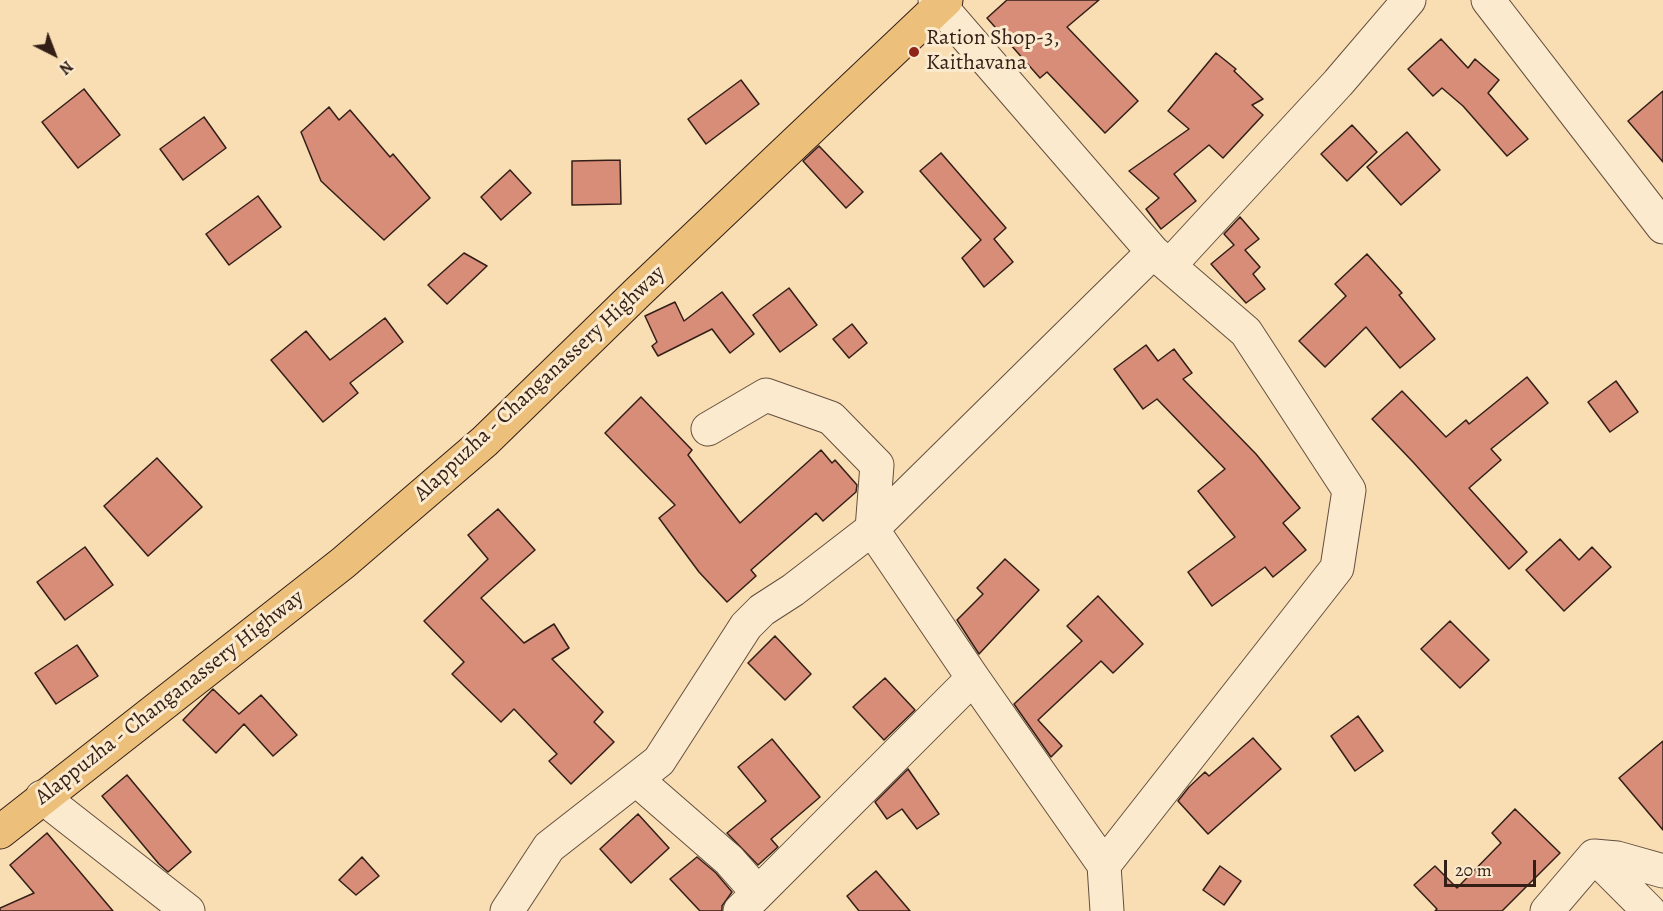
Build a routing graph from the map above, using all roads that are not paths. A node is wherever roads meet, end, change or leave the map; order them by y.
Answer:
1 (1409, 0) edge
2 (1488, 0) edge
3 (941, 2) edge
4 (1663, 227) edge
5 (1161, 259) junction
6 (708, 429) dead end
7 (872, 529) junction
8 (973, 678) junction
9 (636, 779) junction
10 (42, 797) junction
11 (0, 832) edge
12 (1594, 856) junction
13 (1104, 865) junction
14 (1663, 871) edge
15 (749, 902) edge
16 (188, 911) edge
17 (507, 911) edge
18 (1107, 911) edge
19 (1547, 911) edge
20 (1649, 911) edge

1 - 5 street
2 - 4 street
3 - 5 street
3 - 10 main road, Alappuzha - Changanassery Highway
5 - 7 street
5 - 13 street
6 - 7 street
7 - 8 street
7 - 9 street
8 - 13 street
8 - 15 street
9 - 15 street
9 - 17 street
10 - 11 main road, Alappuzha - Changanassery Highway
10 - 16 street
12 - 14 street
12 - 19 street
12 - 20 street
13 - 18 street

